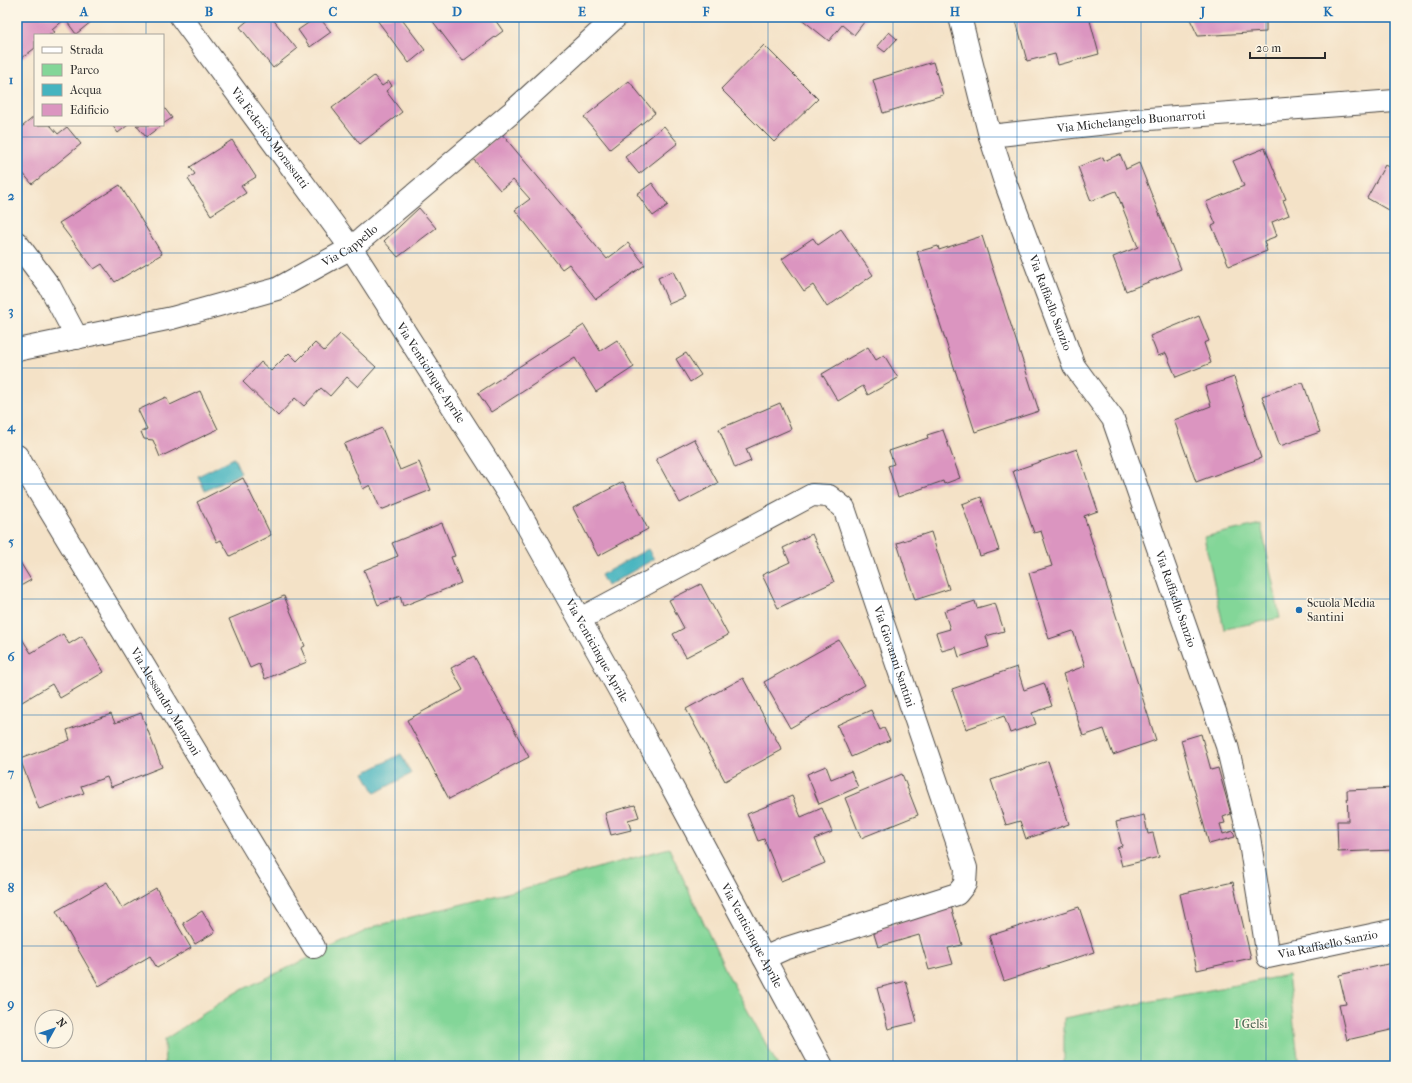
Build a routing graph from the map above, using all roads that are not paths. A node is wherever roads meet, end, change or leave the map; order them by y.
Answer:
1 (616, 17) edge
2 (960, 17) edge
3 (191, 21) edge
4 (1395, 101) edge
5 (990, 136) junction
6 (17, 243) edge
7 (351, 248) junction
8 (77, 338) junction
9 (17, 350) edge
10 (17, 456) edge
11 (580, 619) junction
12 (1395, 930) edge
13 (314, 948) dead end
14 (764, 958) junction
15 (822, 1066) edge

1 - 7 street, Via Cappello
2 - 5 street
3 - 7 street, Via Federico Morassutti
4 - 5 street, Via Michelangelo Buonarroti
5 - 12 street, Via Raffaello Sanzio
6 - 8 street
7 - 8 street, Via Cappello
7 - 11 street, Via Venticinque Aprile
8 - 9 street, Via Cappello
10 - 13 street, Via Alessandro Manzoni
11 - 14 street, Via Venticinque Aprile
11 - 14 street, Via Giovanni Santini
14 - 15 street, Via Venticinque Aprile

